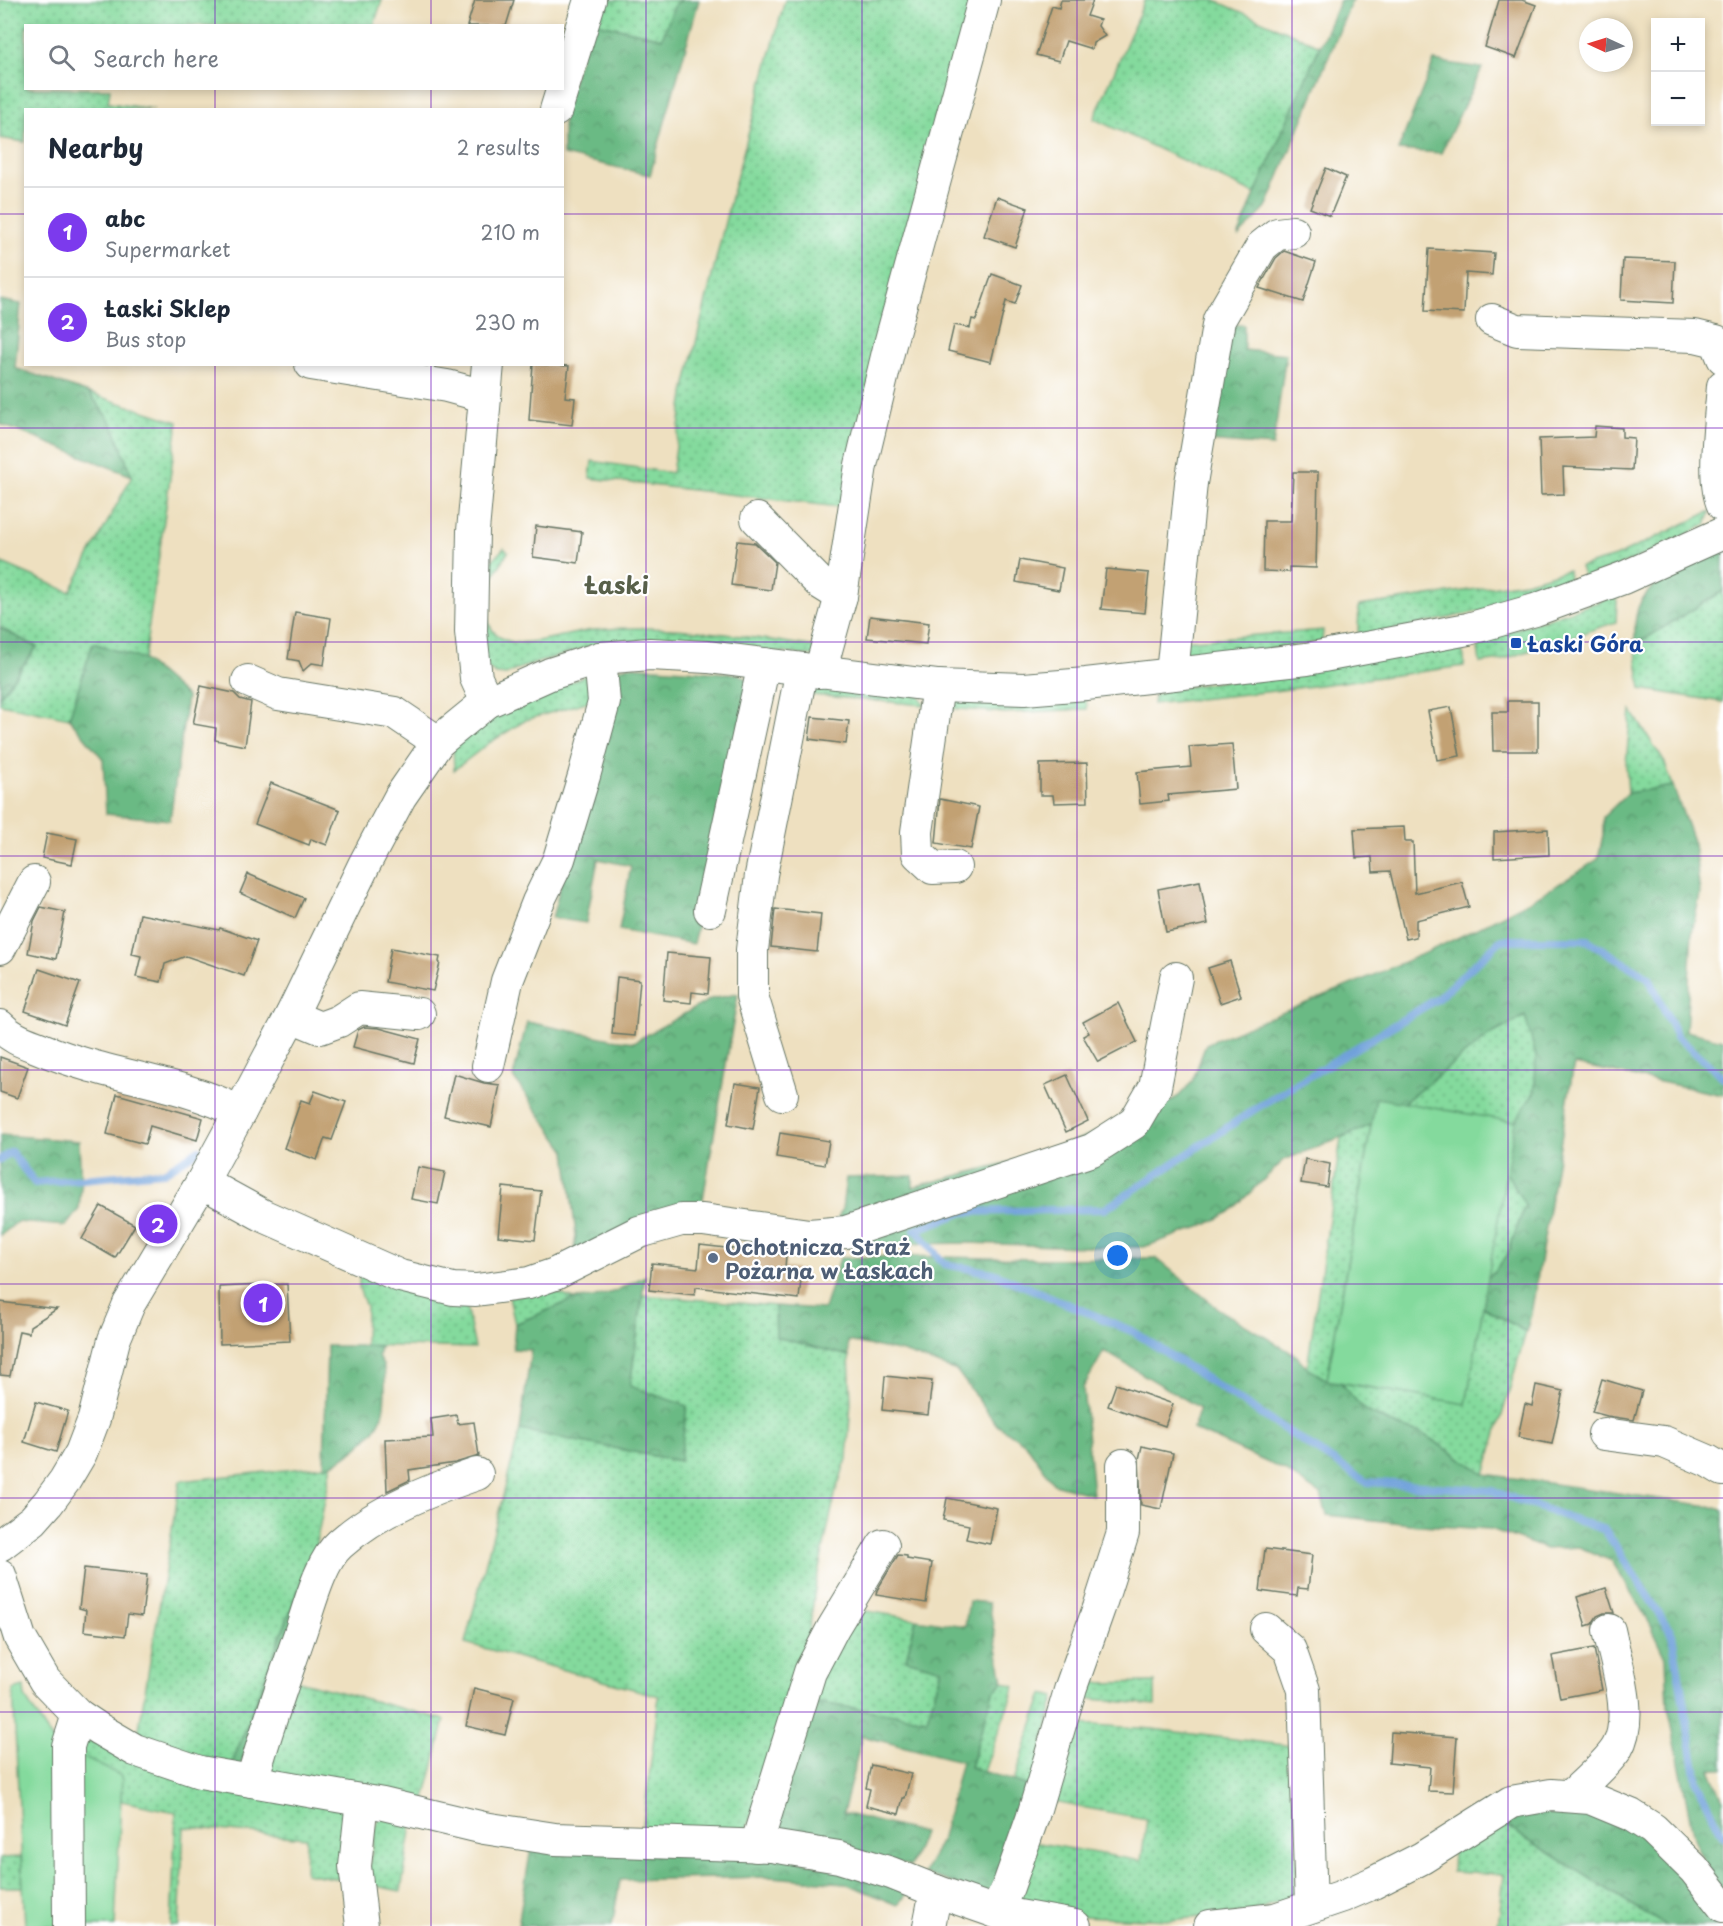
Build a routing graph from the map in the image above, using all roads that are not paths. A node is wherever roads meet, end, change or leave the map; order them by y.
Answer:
1 (590, 0) edge
2 (984, 0) edge
3 (564, 84) edge
4 (562, 90) edge
5 (557, 108) edge
6 (1293, 232) dead end
7 (1492, 320) dead end
8 (1723, 357) edge
9 (323, 366) edge
10 (488, 366) edge
11 (1723, 386) edge
12 (484, 396) junction
13 (1723, 505) edge
14 (757, 519) dead end
15 (1723, 533) edge
16 (841, 596) junction
17 (600, 658) junction
18 (764, 664) junction
19 (811, 671) junction
20 (1172, 674) junction
21 (248, 681) dead end
22 (938, 686) junction
23 (487, 702) junction
24 (438, 742) junction
25 (955, 867) dead end
26 (34, 882) dead end
27 (710, 910) dead end
28 (0, 948) edge
29 (1176, 978) dead end
30 (419, 1014) dead end
31 (291, 1016) junction
32 (0, 1026) edge
33 (488, 1066) dead end
34 (782, 1094) dead end
35 (240, 1112) junction
36 (202, 1182) junction
37 (1604, 1434) dead end
38 (1123, 1465) dead end
39 (1723, 1470) edge
40 (477, 1474) dead end
41 (0, 1545) edge
42 (883, 1545) dead end
43 (0, 1575) edge
44 (1266, 1629) dead end
45 (1609, 1630) dead end
46 (78, 1715) junction
47 (252, 1781) junction
48 (1572, 1795) junction
49 (362, 1800) junction
50 (756, 1846) junction
51 (936, 1891) junction
52 (1311, 1906) junction
53 (1723, 1906) edge
54 (996, 1912) junction
55 (1276, 1923) edge
56 (69, 1926) edge
57 (362, 1926) edge
58 (929, 1926) edge
59 (1075, 1926) edge
60 (1210, 1926) edge

1 - 3 street
2 - 16 street
4 - 5 street
6 - 20 street
7 - 8 street
9 - 12 street
10 - 12 street
11 - 13 street
12 - 23 street
14 - 16 street
15 - 20 street
16 - 19 street
17 - 18 street
17 - 23 street
17 - 33 street
18 - 19 street
18 - 27 street
19 - 22 street
19 - 34 street
20 - 22 street
21 - 24 street
22 - 25 street
23 - 24 street
24 - 31 street
26 - 28 street
29 - 36 street
30 - 31 street
31 - 35 street
32 - 35 street
35 - 36 street
36 - 41 street
37 - 39 street
38 - 54 street
40 - 47 street
42 - 50 street
43 - 46 street
44 - 52 street
45 - 48 street
46 - 47 street
46 - 56 street
47 - 49 street
48 - 52 street
48 - 53 street
49 - 50 street
49 - 57 street
50 - 51 street
51 - 54 street
51 - 58 street
52 - 55 street
54 - 59 street
55 - 60 street

